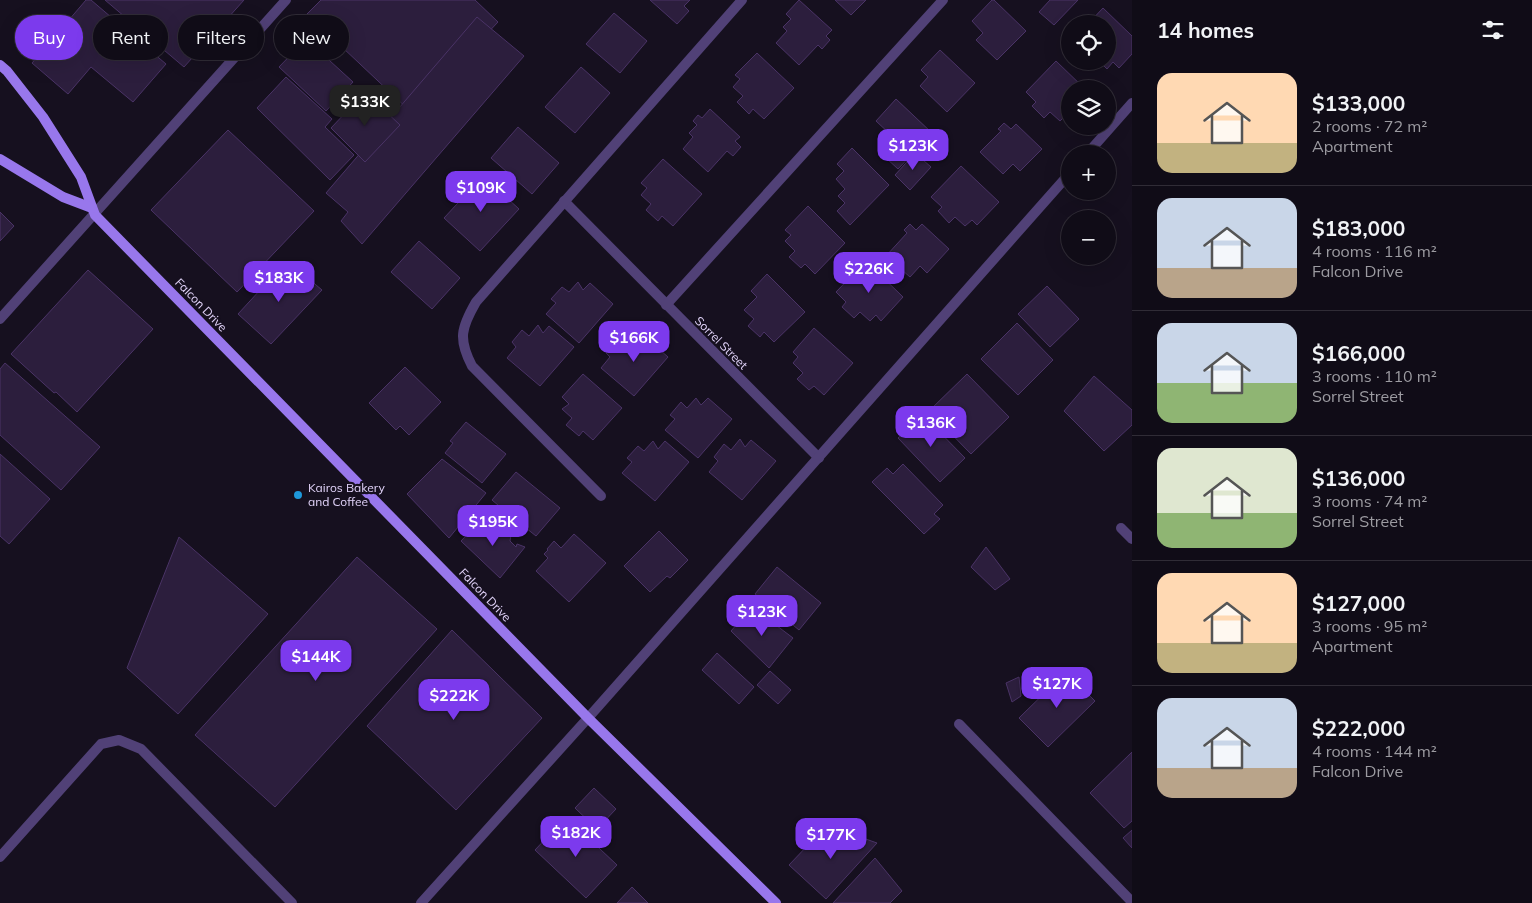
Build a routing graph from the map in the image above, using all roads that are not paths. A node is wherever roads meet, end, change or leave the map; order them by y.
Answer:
1 (286, 0) edge
2 (742, 0) edge
3 (944, 0) edge
4 (0, 65) edge
5 (1132, 103) edge
6 (1095, 145) edge
7 (0, 159) edge
8 (1061, 183) edge
9 (564, 202) junction
10 (93, 211) junction
11 (666, 305) junction
12 (0, 319) edge
13 (819, 458) junction
14 (602, 496) dead end
15 (1121, 528) dead end
16 (1132, 539) edge
17 (588, 718) junction
18 (959, 724) dead end
19 (0, 857) edge
20 (1132, 902) edge
21 (292, 903) edge
22 (421, 903) edge
23 (776, 903) edge

1 - 10 street
2 - 9 street
3 - 11 street
4 - 10 street, Falcon Drive
5 - 6 street
7 - 10 street, Falcon Drive
8 - 13 street
9 - 11 street, Sorrel Street
9 - 14 street
10 - 12 street
10 - 17 street, Falcon Drive
11 - 13 street, Sorrel Street
13 - 17 street
15 - 16 street
17 - 22 street
17 - 23 street, Falcon Drive
18 - 20 street
19 - 21 street

